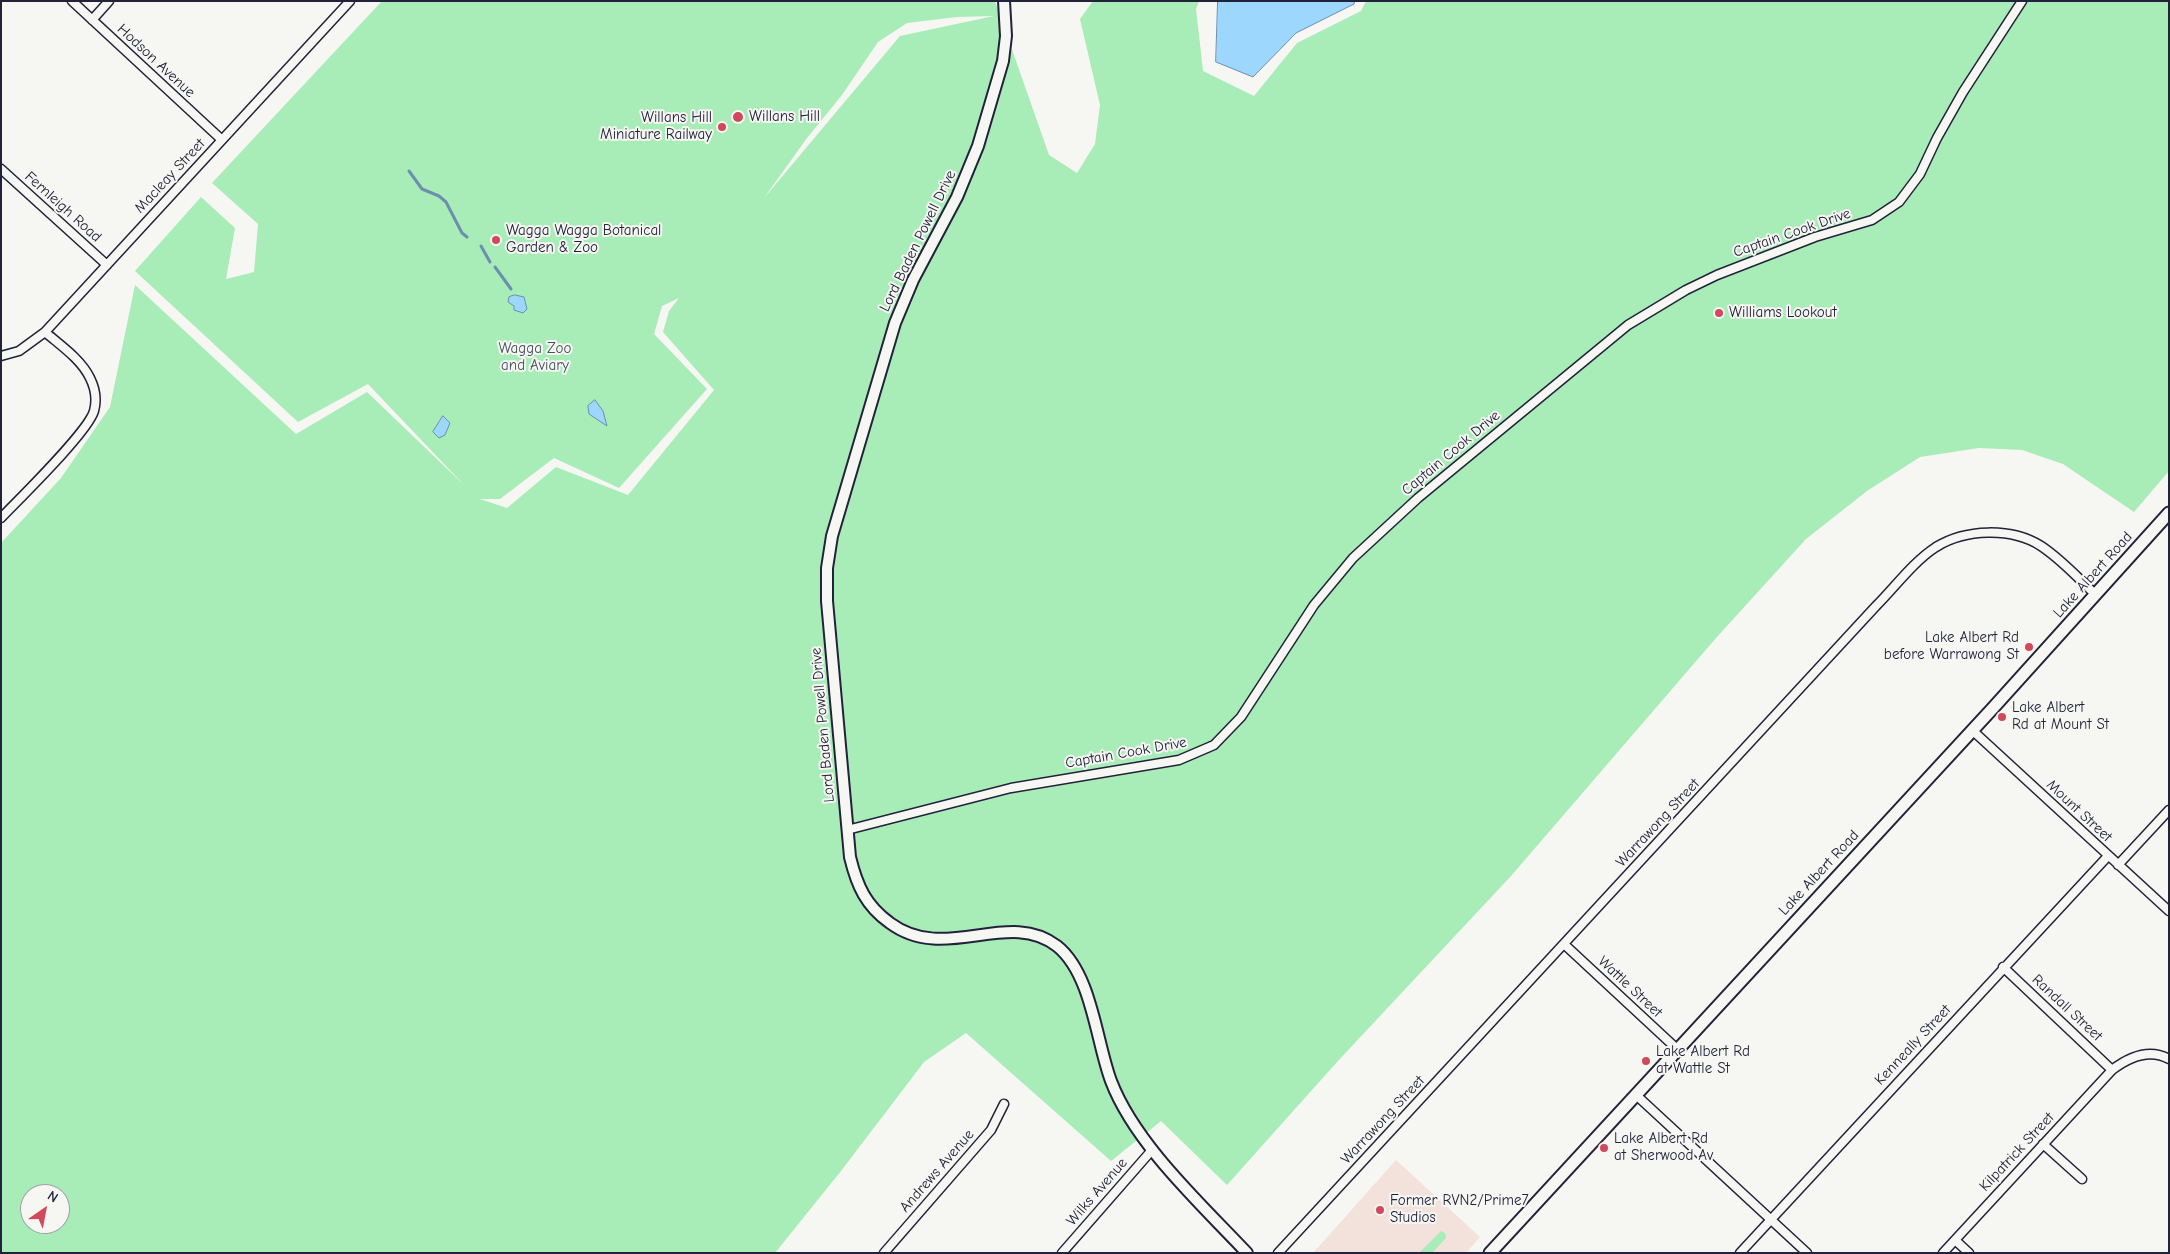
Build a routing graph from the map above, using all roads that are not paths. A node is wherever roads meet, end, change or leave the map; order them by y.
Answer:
1 (72, 1) edge
2 (109, 1) edge
3 (350, 1) edge
4 (1004, 1) edge
5 (2022, 1) edge
6 (92, 20) junction
7 (222, 140) junction
8 (1, 169) edge
9 (107, 265) junction
10 (45, 332) junction
11 (1, 356) edge
12 (2169, 512) edge
13 (1, 518) edge
14 (2095, 594) junction
15 (1972, 730) junction
16 (2169, 810) edge
17 (847, 830) junction
18 (2108, 856) junction
19 (2118, 865) junction
20 (2169, 911) edge
21 (1565, 945) junction
22 (2003, 967) junction
23 (1677, 1049) junction
24 (2169, 1059) edge
25 (2112, 1070) junction
26 (1635, 1094) junction
27 (1004, 1104) dead end
28 (2043, 1144) junction
29 (1152, 1150) junction
30 (2082, 1179) dead end
31 (1771, 1220) junction
32 (1955, 1240) junction
33 (884, 1253) edge
34 (1062, 1253) edge
35 (1247, 1253) edge
36 (1278, 1253) edge
37 (1490, 1253) edge
38 (1740, 1253) edge
39 (1807, 1253) edge
40 (1943, 1253) edge
41 (1970, 1253) edge

1 - 6 street, Hodson Avenue
2 - 6 street
3 - 7 street, Macleay Street
4 - 17 street, Lord Baden Powell Drive
5 - 17 street, Captain Cook Drive
6 - 7 street, Hodson Avenue
7 - 9 street, Macleay Street
8 - 9 street, Fernleigh Road
9 - 10 street, Macleay Street
10 - 11 street, Macleay Street
10 - 13 street
12 - 14 main road, Lake Albert Road
14 - 15 main road, Lake Albert Road
14 - 21 street, Warrawong Street
15 - 18 street, Mount Street
15 - 23 main road, Lake Albert Road
16 - 19 street
17 - 29 street, Lord Baden Powell Drive
18 - 19 street, Mount Street
18 - 22 street, Kenneally Street
19 - 20 street, Mount Street
21 - 23 street, Wattle Street
21 - 36 street, Warrawong Street
22 - 25 street, Randall Street
22 - 31 street, Kenneally Street
23 - 26 main road, Lake Albert Road
24 - 25 street, Kilpatrick Street
25 - 28 street, Kilpatrick Street
26 - 31 street
26 - 37 main road, Lake Albert Road
27 - 33 street, Andrews Avenue
28 - 30 street
28 - 32 street, Kilpatrick Street
29 - 34 street, Wilks Avenue
29 - 35 street, Lord Baden Powell Drive
31 - 38 street, Kenneally Street
31 - 39 street
32 - 40 street, Kilpatrick Street
32 - 41 street

